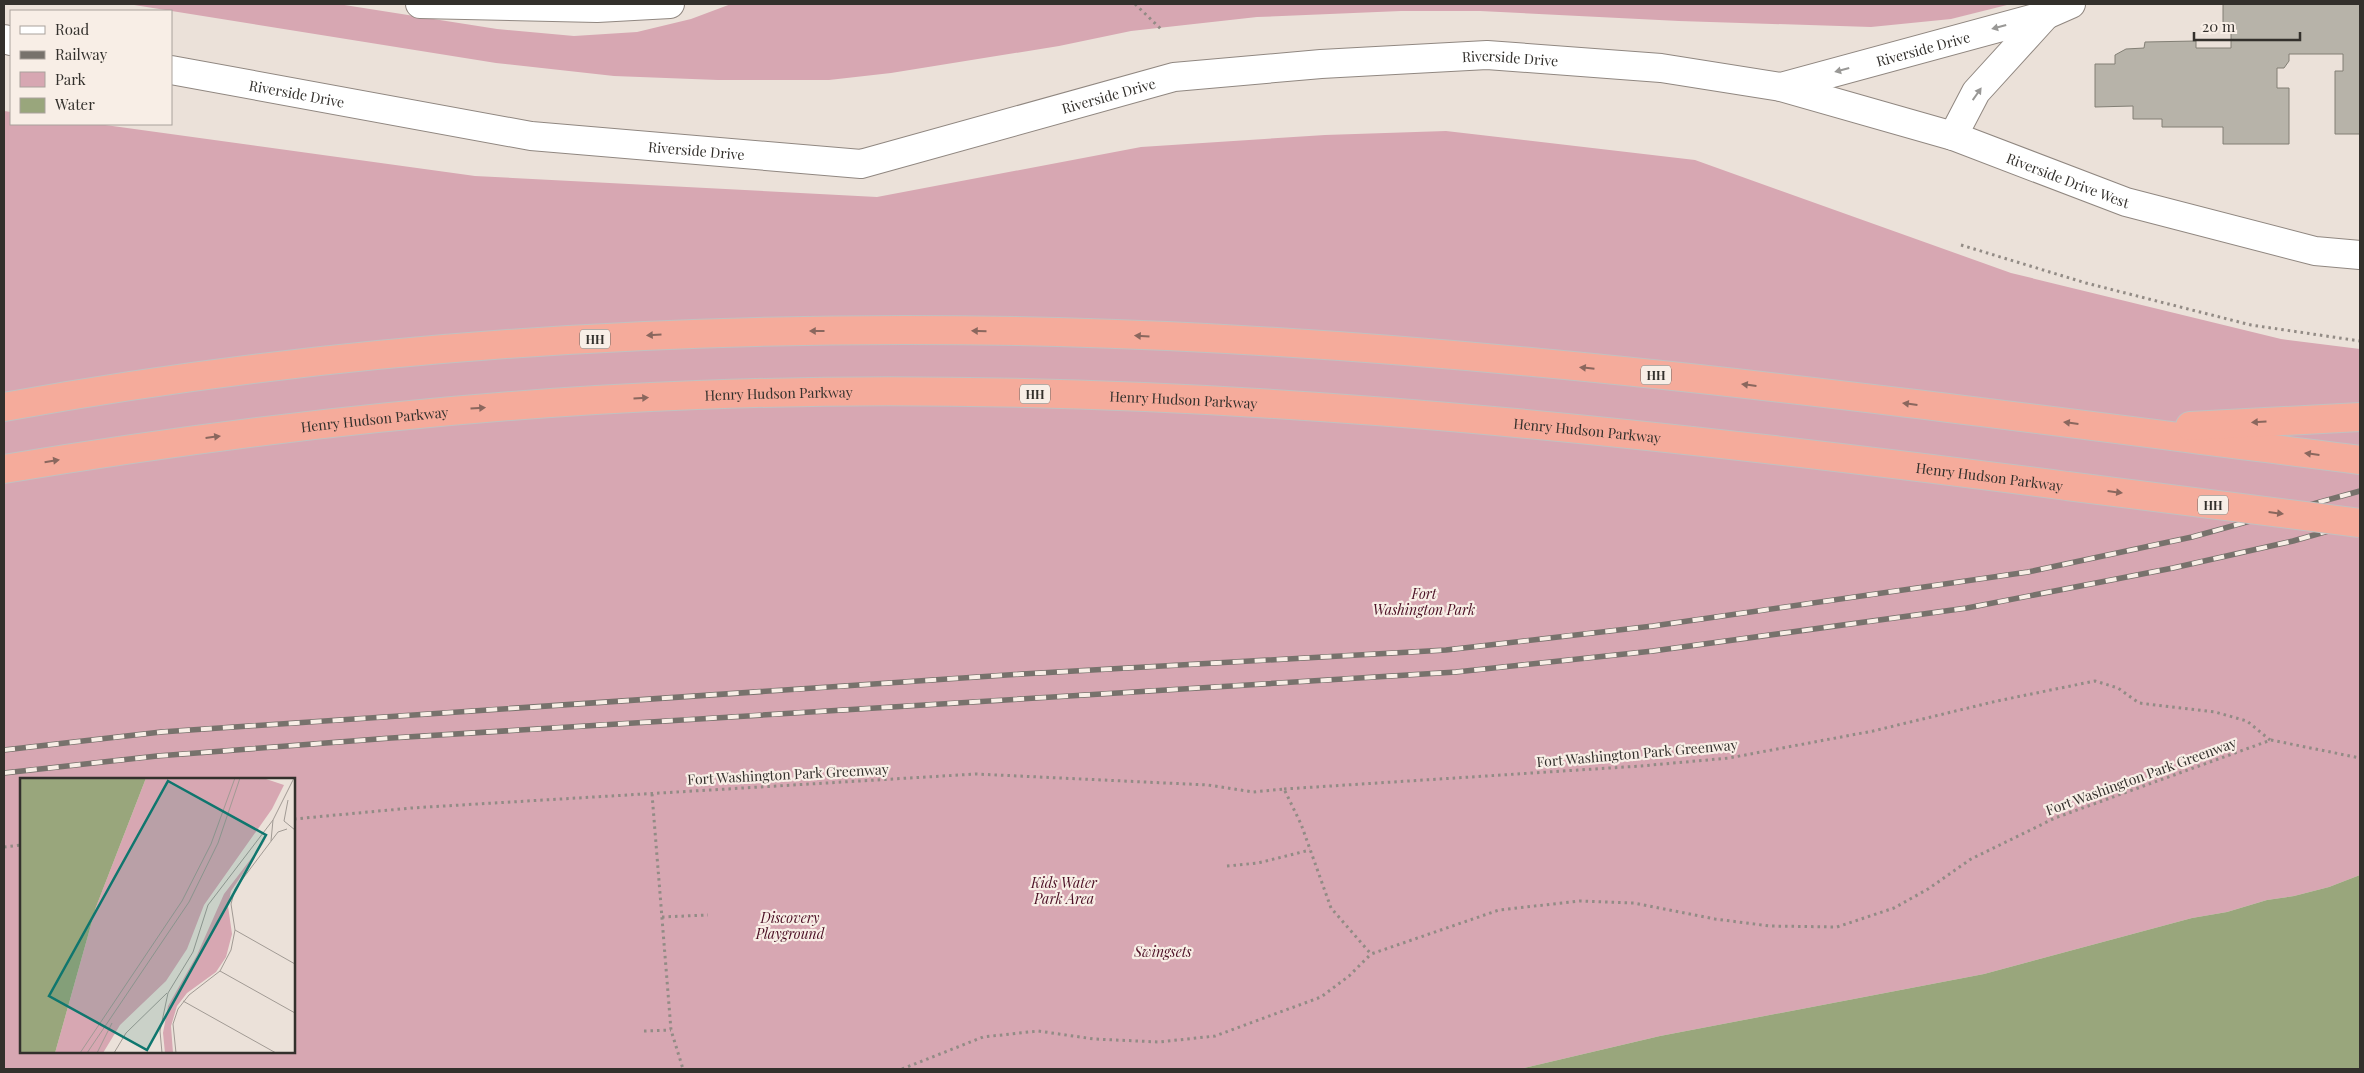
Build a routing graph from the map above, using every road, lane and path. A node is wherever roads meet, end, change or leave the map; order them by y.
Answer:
1 (420, 4) edge
2 (670, 4) edge
3 (1135, 4) edge
4 (2071, 4) edge
5 (2046, 15) junction
6 (1163, 31) dead end
7 (172, 70) edge
8 (1781, 86) junction
9 (1953, 136) junction
10 (1961, 245) dead end
11 (2360, 255) edge
12 (2360, 341) edge
13 (4, 407) edge
14 (2360, 417) edge
15 (2120, 430) junction
16 (2360, 460) edge
17 (4, 469) edge
18 (2360, 523) edge
19 (2271, 740) junction
20 (2360, 758) edge
21 (1284, 789) junction
22 (652, 794) junction
23 (295, 819) edge
24 (20, 844) edge
25 (4, 847) edge
26 (1310, 850) junction
27 (1228, 866) dead end
28 (708, 915) dead end
29 (662, 917) junction
30 (1371, 954) junction
31 (671, 1030) junction
32 (644, 1031) dead end
33 (683, 1069) edge
34 (902, 1069) edge

1 - 2 main road
3 - 6 path
4 - 5 main road, Riverside Drive
5 -> 8 main road, Riverside Drive
9 -> 5 main road, Riverside Drive
7 - 8 main road, Riverside Drive
8 - 9 main road, Riverside Drive West
9 - 11 main road, Riverside Drive West
10 - 12 path
15 -> 13 highway, HH
14 -> 15 highway
16 -> 15 highway, HH
17 -> 18 highway, Henry Hudson Parkway / HH, bridge
19 - 20 path, Fort Washington Park Greenway
19 - 21 path, Fort Washington Park Greenway
19 - 30 path, Fort Washington Park Greenway
21 - 22 path, Fort Washington Park Greenway
21 - 26 path
22 - 23 path, Fort Washington Park Greenway
22 - 29 path
24 - 25 path
26 - 27 path
26 - 30 path
28 - 29 path
29 - 31 path
30 - 34 path
31 - 32 path
31 - 33 path

